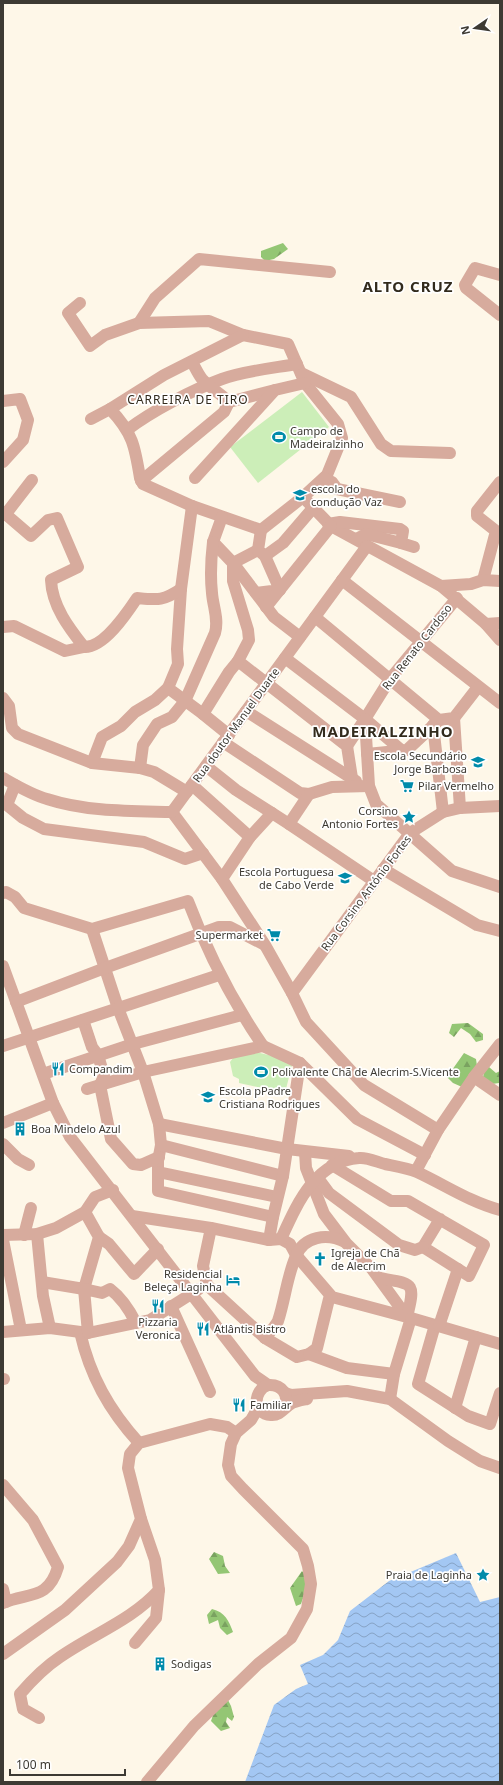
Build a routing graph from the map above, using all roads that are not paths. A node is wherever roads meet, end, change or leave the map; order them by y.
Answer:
1 (330, 272) dead end
2 (500, 275) edge
3 (80, 303) dead end
4 (500, 315) edge
5 (139, 323) junction
6 (243, 335) junction
7 (192, 362) junction
8 (301, 373) junction
9 (208, 385) junction
10 (275, 390) junction
11 (3, 401) edge
12 (229, 402) junction
13 (110, 409) junction
14 (92, 419) dead end
15 (127, 430) junction
16 (450, 453) dead end
17 (3, 462) edge
18 (195, 478) dead end
19 (324, 478) junction
20 (32, 480) dead end
21 (141, 481) junction
22 (500, 482) edge
23 (303, 497) junction
24 (400, 502) dead end
25 (192, 506) junction
26 (313, 508) junction
27 (4, 514) edge
28 (222, 517) junction
29 (329, 525) junction
30 (261, 530) junction
31 (356, 539) junction
32 (213, 542) junction
33 (401, 543) junction
34 (367, 546) junction
35 (414, 546) dead end
36 (261, 553) junction
37 (232, 563) junction
38 (342, 580) junction
39 (483, 580) junction
40 (500, 581) edge
41 (442, 586) junction
42 (181, 589) junction
43 (280, 590) junction
44 (256, 594) junction
45 (457, 598) junction
46 (266, 608) junction
47 (315, 617) junction
48 (500, 623) edge
49 (486, 624) junction
50 (3, 627) edge
51 (300, 637) junction
52 (500, 640) edge
53 (421, 641) junction
54 (84, 647) junction
55 (285, 658) junction
56 (238, 661) junction
57 (390, 679) junction
58 (267, 683) junction
59 (478, 687) junction
60 (168, 688) junction
61 (3, 698) edge
62 (185, 701) junction
63 (500, 703) edge
64 (246, 711) junction
65 (203, 714) junction
66 (454, 718) junction
67 (365, 719) junction
68 (436, 722) junction
69 (226, 739) junction
70 (347, 746) junction
71 (400, 749) junction
72 (367, 754) junction
73 (92, 763) junction
74 (206, 766) junction
75 (140, 768) junction
76 (3, 778) edge
77 (352, 778) junction
78 (15, 785) junction
79 (367, 786) junction
80 (189, 788) junction
81 (309, 794) junction
82 (500, 806) edge
83 (460, 808) junction
84 (172, 812) junction
85 (443, 812) junction
86 (272, 813) junction
87 (288, 824) junction
88 (410, 833) junction
89 (250, 837) junction
90 (203, 853) junction
91 (383, 869) junction
92 (222, 879) junction
93 (374, 881) junction
94 (500, 887) edge
95 (4, 892) edge
96 (92, 929) junction
97 (500, 931) edge
98 (201, 935) junction
99 (265, 945) junction
100 (3, 966) edge
101 (105, 968) junction
102 (219, 975) junction
103 (292, 993) junction
104 (16, 1002) junction
105 (118, 1008) junction
106 (242, 1015) junction
107 (83, 1020) junction
108 (30, 1038) junction
109 (133, 1044) junction
110 (500, 1044) edge
111 (3, 1046) edge
112 (263, 1046) junction
113 (98, 1056) junction
114 (300, 1063) junction
115 (143, 1072) junction
116 (43, 1074) junction
117 (474, 1077) junction
118 (100, 1085) junction
119 (87, 1089) dead end
120 (500, 1095) edge
121 (53, 1102) junction
122 (3, 1123) edge
123 (159, 1124) junction
124 (438, 1130) junction
125 (4, 1150) edge
126 (287, 1150) junction
127 (160, 1151) junction
128 (305, 1152) junction
129 (425, 1155) junction
130 (360, 1157) junction
131 (29, 1165) dead end
132 (332, 1165) junction
133 (416, 1171) junction
134 (158, 1172) junction
135 (283, 1176) junction
136 (314, 1180) junction
137 (113, 1190) junction
138 (277, 1197) junction
139 (31, 1208) dead end
140 (500, 1210) edge
141 (85, 1212) junction
142 (132, 1216) junction
143 (273, 1217) junction
144 (440, 1219) junction
145 (211, 1228) junction
146 (3, 1234) edge
147 (24, 1234) junction
148 (37, 1234) junction
149 (99, 1237) junction
150 (275, 1239) junction
151 (3, 1240) edge
152 (346, 1243) junction
153 (423, 1247) junction
154 (158, 1249) junction
155 (296, 1255) junction
156 (458, 1269) junction
157 (42, 1282) junction
158 (381, 1282) junction
159 (208, 1285) junction
160 (84, 1289) junction
161 (192, 1293) junction
162 (332, 1297) junction
163 (171, 1306) junction
164 (376, 1308) junction
165 (409, 1317) junction
166 (136, 1323) junction
167 (437, 1325) junction
168 (50, 1328) junction
169 (22, 1330) junction
170 (3, 1332) edge
171 (84, 1333) junction
172 (476, 1337) junction
173 (265, 1338) junction
174 (500, 1344) edge
175 (309, 1354) junction
176 (394, 1374) junction
177 (263, 1388) junction
178 (210, 1392) dead end
179 (285, 1393) junction
180 (321, 1393) junction
181 (500, 1393) edge
182 (390, 1399) junction
183 (284, 1408) junction
184 (455, 1408) junction
185 (262, 1411) junction
186 (236, 1432) junction
187 (139, 1443) junction
188 (500, 1468) edge
189 (3, 1485) edge
190 (141, 1519) junction
191 (3, 1589) edge
192 (159, 1590) junction
193 (5, 1602) edge
194 (135, 1643) dead end
195 (3, 1654) edge
196 (39, 1718) dead end
197 (147, 1782) edge

1 - 5 street
2 - 4 street
3 - 5 street
5 - 6 street
6 - 7 street
6 - 8 street
7 - 9 street
7 - 13 street
8 - 9 street
8 - 10 street
8 - 16 street
8 - 19 street
9 - 12 street
9 - 15 street
10 - 12 street
10 - 18 street
11 - 17 street
12 - 21 street
13 - 14 street
13 - 15 street
15 - 21 street
19 - 23 street
19 - 24 street
20 - 27 street
21 - 25 street
22 - 39 street
23 - 26 street
23 - 30 street
25 - 28 street
25 - 42 street
26 - 29 street
26 - 36 street
27 - 54 street
28 - 30 street
28 - 32 street
29 - 31 street
29 - 33 street
29 - 43 street
30 - 36 street
31 - 33 street
31 - 34 street
32 - 37 street
32 - 62 street
33 - 35 street
34 - 38 street, Rua doutor Manuel Duarte
34 - 41 street
36 - 37 street
36 - 43 street
37 - 44 street
37 - 56 street
38 - 47 street, Rua doutor Manuel Duarte
38 - 53 street
39 - 40 street
39 - 41 street
41 - 45 street
42 - 54 street
42 - 60 street
43 - 44 street
43 - 46 street
44 - 46 street
45 - 49 street
45 - 53 street, Rua Renato Cardoso
46 - 51 street
47 - 51 street, Rua doutor Manuel Duarte
47 - 57 street
48 - 49 street
49 - 52 street
50 - 54 street
51 - 55 street, Rua doutor Manuel Duarte
53 - 57 street, Rua Renato Cardoso
53 - 59 street
55 - 58 street, Rua doutor Manuel Duarte
55 - 67 street
56 - 58 street
56 - 65 street
57 - 67 street, Rua Renato Cardoso
57 - 68 street
58 - 64 street, Rua doutor Manuel Duarte
58 - 70 street
59 - 63 street
59 - 66 street
60 - 62 street
60 - 73 street
61 - 73 street
62 - 65 street
62 - 75 street
64 - 69 street, Rua doutor Manuel Duarte
64 - 77 street
65 - 69 street
66 - 68 street
66 - 83 street
67 - 70 street, Rua Renato Cardoso
67 - 71 street
67 - 72 street
68 - 71 street
68 - 85 street
69 - 74 street, Rua doutor Manuel Duarte
69 - 81 street
70 - 77 street
71 - 72 street
72 - 79 street
73 - 75 street
74 - 80 street, Rua doutor Manuel Duarte
74 - 86 street
75 - 80 street
76 - 78 street
77 - 79 street
78 - 84 street
78 - 90 street
79 - 81 street
79 - 88 street
80 - 84 street, Rua doutor Manuel Duarte
80 - 89 street
81 - 87 street
82 - 83 street, Rua Corsino António Fortes
83 - 85 street, Rua Corsino António Fortes
84 - 90 street
85 - 88 street, Rua Corsino António Fortes
86 - 87 street
86 - 89 street
87 - 93 street
88 - 91 street, Rua Corsino António Fortes
88 - 94 street
89 - 92 street
90 - 92 street
91 - 93 street, Rua Corsino António Fortes
91 - 97 street
92 - 99 street
93 - 103 street, Rua Corsino António Fortes
95 - 96 street
96 - 98 street
96 - 101 street
98 - 99 street
98 - 101 street
98 - 102 street
99 - 103 street
100 - 104 street
101 - 104 street
101 - 105 street
102 - 105 street
102 - 106 street
103 - 124 street
104 - 108 street
105 - 107 street
105 - 109 street
106 - 109 street
106 - 112 street
107 - 108 street
107 - 113 street
108 - 111 street
108 - 116 street
109 - 113 street
109 - 115 street
110 - 117 street
112 - 114 street
112 - 115 street
113 - 116 street
113 - 118 street
114 - 126 street
114 - 129 street
115 - 118 street
115 - 123 street
116 - 121 street
117 - 120 street
117 - 124 street
118 - 119 street
118 - 127 street
121 - 122 street
121 - 137 street
123 - 126 street
123 - 127 street
124 - 129 street
125 - 131 street
126 - 128 street
126 - 135 street
127 - 134 street
127 - 135 street
128 - 130 street
128 - 136 street
129 - 133 street
130 - 132 street
130 - 133 street
132 - 136 street
132 - 144 street
133 - 140 street
134 - 138 street
134 - 143 street
135 - 138 street
136 - 150 street
136 - 152 street
136 - 153 street
137 - 141 street
137 - 142 street
138 - 143 street
139 - 147 street
141 - 148 street
141 - 149 street
142 - 145 street
142 - 154 street
143 - 150 street
144 - 153 street
144 - 156 street
145 - 150 street
145 - 159 street
146 - 147 street
147 - 148 street
148 - 157 street
149 - 154 street
149 - 160 street
150 - 155 street
151 - 169 street
152 - 155 street
152 - 158 street
153 - 156 street
154 - 161 street
155 - 162 street
155 - 173 street
156 - 167 street
157 - 160 street
157 - 168 street
158 - 164 street
158 - 165 street
158 - 165 street
159 - 161 street
159 - 173 street
160 - 166 street
160 - 171 street
161 - 163 street
161 - 177 street
162 - 164 street
162 - 175 street
163 - 166 street
163 - 178 street
164 - 165 street
165 - 167 street
165 - 176 street
166 - 171 street
167 - 172 street
167 - 184 street
168 - 169 street
168 - 171 street
169 - 170 street
171 - 187 street
172 - 174 street
172 - 184 street
173 - 175 street
175 - 176 street
176 - 182 street
177 - 179 street
177 - 185 street
179 - 180 street
179 - 183 street
180 - 182 street
180 - 183 street
181 - 184 street
182 - 188 street
183 - 185 street
185 - 186 street
186 - 187 street
186 - 197 street
187 - 190 street
189 - 193 street
190 - 192 street
190 - 195 street
191 - 193 street
192 - 194 street
192 - 196 street

